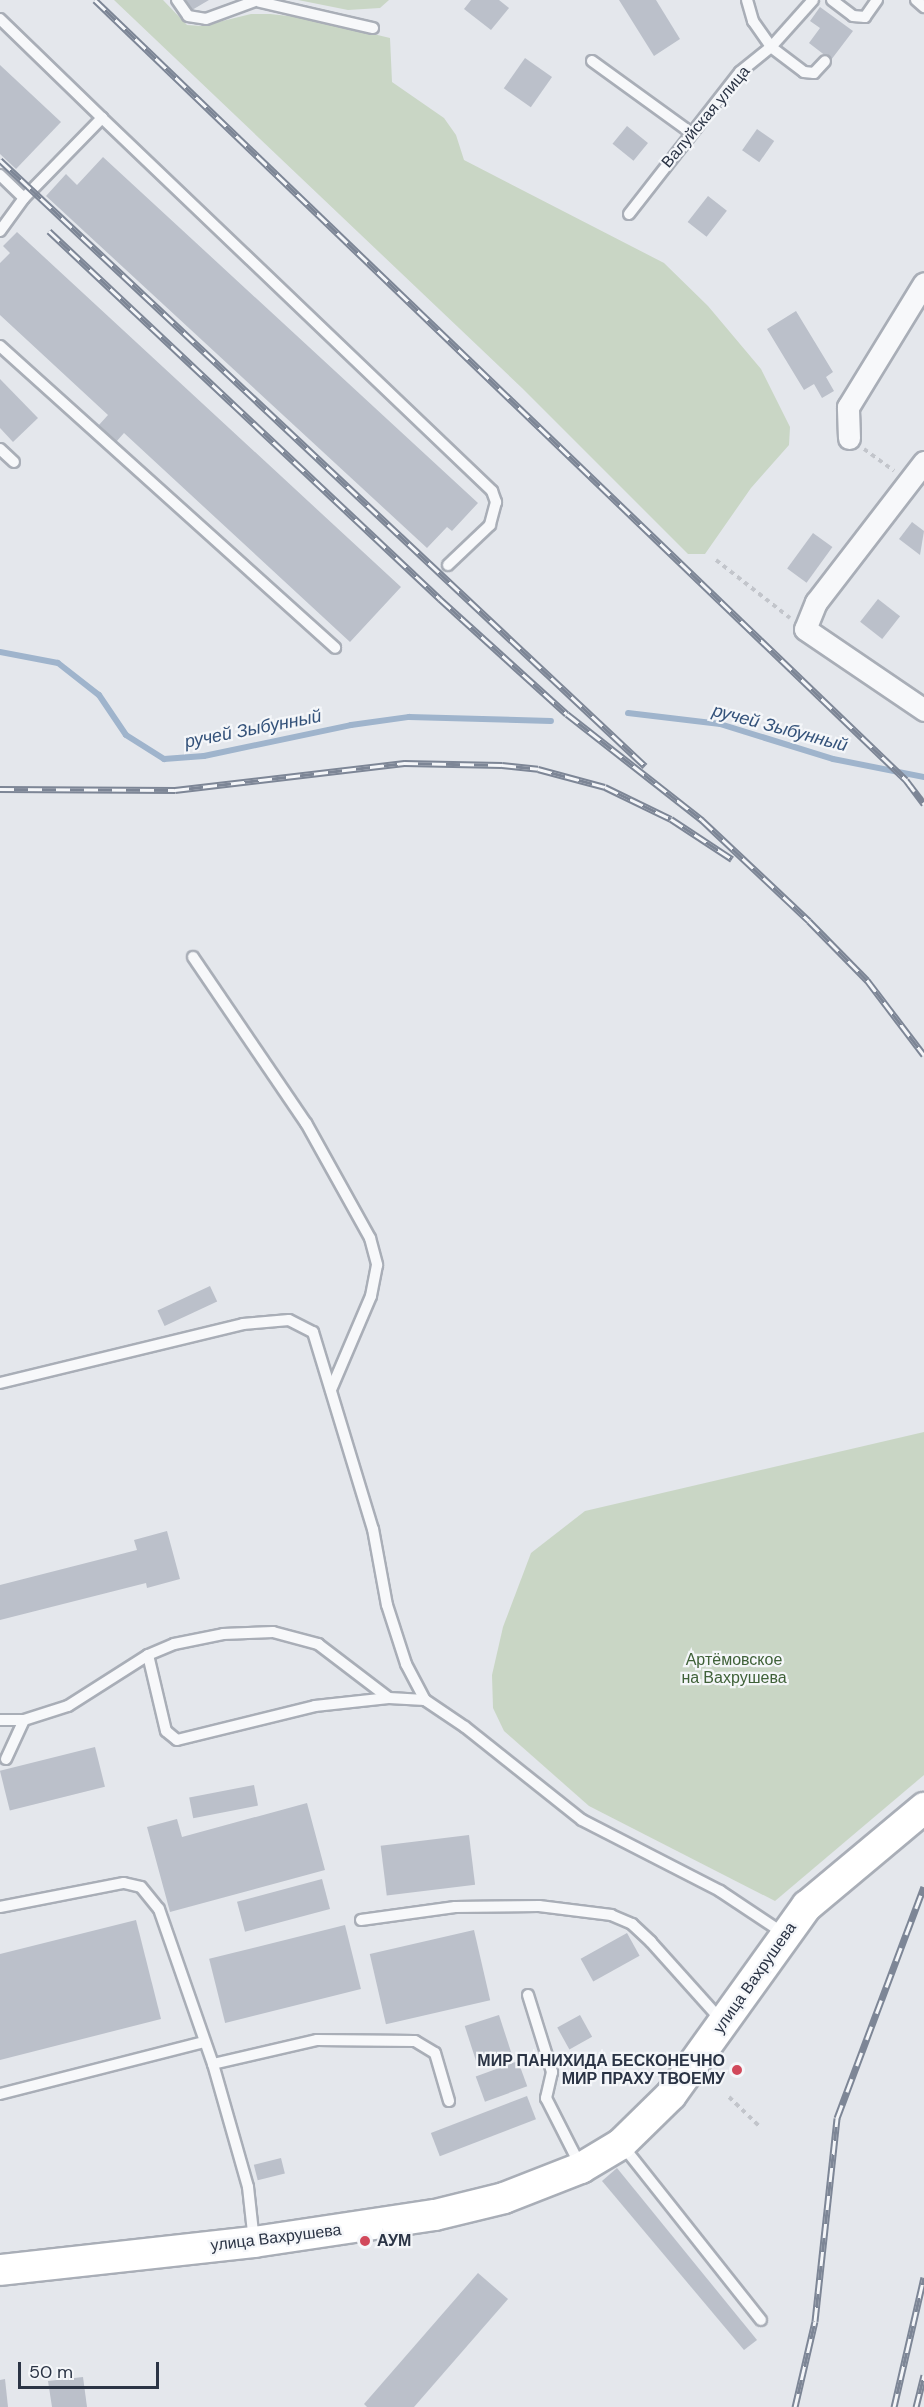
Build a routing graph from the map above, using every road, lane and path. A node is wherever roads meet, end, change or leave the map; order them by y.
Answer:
1 (177, 0) edge
2 (747, 0) edge
3 (813, 0) edge
4 (832, 0) edge
5 (878, 0) edge
6 (916, 0) edge
7 (259, 1) edge
8 (924, 7) edge
9 (0, 19) edge
10 (373, 28) dead end
11 (771, 47) junction
12 (592, 60) dead end
13 (825, 61) dead end
14 (102, 118) junction
15 (690, 132) junction
16 (0, 175) edge
17 (24, 198) junction
18 (629, 214) dead end
19 (0, 231) edge
20 (924, 283) edge
21 (0, 346) edge
22 (849, 438) joint
23 (0, 449) edge
24 (14, 462) dead end
25 (924, 462) edge
26 (908, 482) junction
27 (716, 560) dead end
28 (448, 565) dead end
29 (805, 629) junction
30 (335, 648) dead end
31 (924, 710) edge
32 (193, 957) dead end
33 (0, 1383) edge
34 (331, 1390) junction
35 (148, 1655) junction
36 (389, 1698) junction
37 (425, 1700) junction
38 (0, 1720) edge
39 (24, 1720) junction
40 (6, 1759) dead end
41 (924, 1808) edge
42 (0, 1907) edge
43 (361, 1920) dead end
44 (783, 1933) junction
45 (528, 1995) dead end
46 (724, 2024) junction
47 (204, 2042) junction
48 (213, 2064) junction
49 (0, 2094) edge
50 (729, 2097) dead end
51 (449, 2101) dead end
52 (759, 2126) dead end
53 (621, 2144) junction
54 (581, 2168) junction
55 (254, 2242) junction
56 (0, 2270) edge
57 (760, 2320) dead end

1 - 7 lane
2 - 11 lane
3 - 11 lane, Валуйская улица
4 - 5 lane
6 - 8 lane
7 - 10 lane
9 - 14 lane
11 - 13 lane
11 - 15 lane, Валуйская улица
12 - 15 lane
14 - 17 lane
14 - 28 lane
15 - 18 lane, Валуйская улица
16 - 17 lane
17 - 19 lane
20 - 22 street
21 - 30 lane
22 - 26 path
23 - 24 lane
25 - 26 street
26 - 29 street
27 - 29 path
29 - 31 street
32 - 34 lane
33 - 34 lane
34 - 37 lane
35 - 36 lane
35 - 36 lane
35 - 39 lane
36 - 37 lane
37 - 44 lane
38 - 39 lane
39 - 40 lane
41 - 44 main road, улица Вахрушева
42 - 47 lane
43 - 46 lane
44 - 46 main road, улица Вахрушева
45 - 54 lane
46 - 53 main road, улица Вахрушева
47 - 48 lane
47 - 49 lane
48 - 51 lane
48 - 55 lane
50 - 52 path
53 - 54 main road, улица Вахрушева
53 - 57 lane
54 - 55 main road, улица Вахрушева
55 - 56 main road, улица Вахрушева

